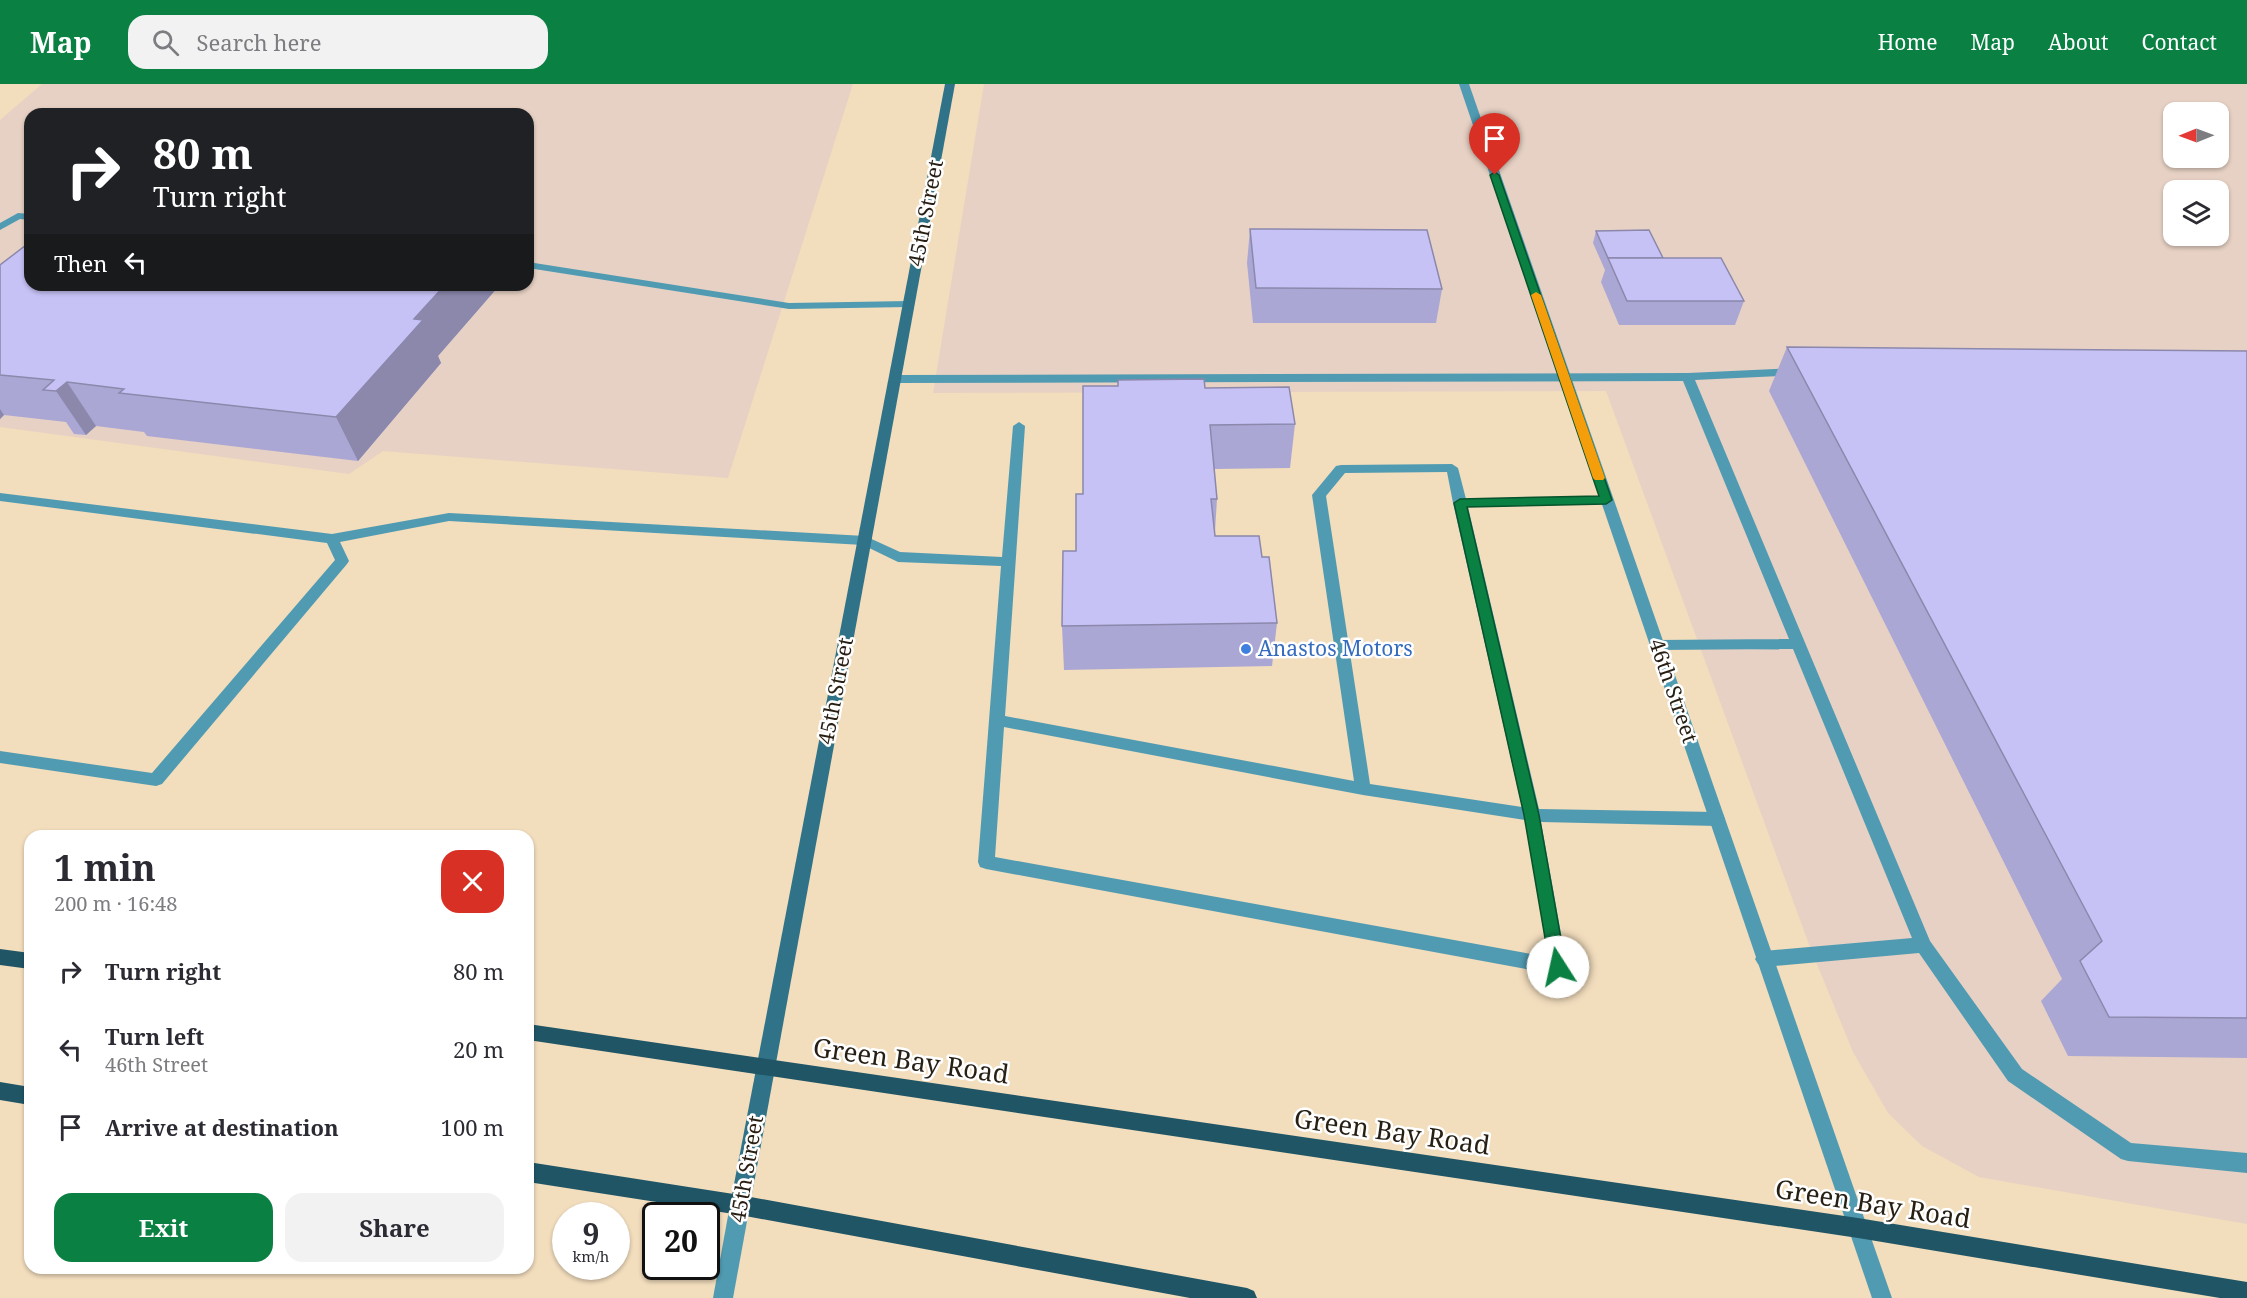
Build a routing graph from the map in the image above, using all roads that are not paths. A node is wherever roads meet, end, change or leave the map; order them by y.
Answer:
1 (950, 84) edge
2 (1464, 84) edge
3 (24, 216) edge
4 (0, 227) edge
5 (534, 266) edge
6 (909, 304) junction
7 (1806, 371) edge
8 (1688, 377) junction
9 (1565, 378) junction
10 (895, 379) junction
11 (1019, 426) dead end
12 (0, 497) edge
13 (1606, 500) junction
14 (1460, 503) junction
15 (332, 539) junction
16 (865, 541) junction
17 (1008, 562) junction
18 (1799, 644) junction
19 (1657, 645) junction
20 (997, 720) junction
21 (0, 757) edge
22 (1364, 789) junction
23 (1532, 815) junction
24 (1717, 819) junction
25 (1923, 945) junction
26 (0, 957) edge
27 (1764, 959) junction
28 (24, 960) edge
29 (534, 1033) edge
30 (766, 1066) junction
31 (0, 1091) edge
32 (24, 1095) edge
33 (2247, 1163) edge
34 (534, 1173) edge
35 (740, 1205) junction
36 (1858, 1228) junction
37 (2247, 1292) edge
38 (723, 1298) edge
39 (1247, 1298) edge
40 (1882, 1298) edge

1 - 6 street, 45th Street
2 - 9 street, 46th Street
3 - 4 street
5 - 6 street
6 - 10 street, 45th Street
7 - 8 street
8 - 9 street
8 - 18 street
9 - 10 street
9 - 13 street, 46th Street
10 - 16 street, 45th Street
11 - 17 street
12 - 15 street
13 - 14 street
13 - 19 street, 46th Street
14 - 22 street
14 - 23 street
15 - 16 street
15 - 21 street
16 - 17 street
16 - 30 street, 45th Street
17 - 20 street
18 - 19 street
18 - 25 street
19 - 24 street, 46th Street
20 - 22 street
20 - 23 street
22 - 23 street
23 - 24 street
24 - 27 street, 46th Street
25 - 27 street
25 - 33 street
26 - 28 main road
27 - 36 street, 46th Street
29 - 30 main road, Green Bay Road
30 - 35 street, 45th Street
30 - 36 main road, Green Bay Road
31 - 32 main road
34 - 35 main road
35 - 38 street, 45th Street
35 - 39 main road
36 - 37 main road, Green Bay Road
36 - 40 street, 46th Street

